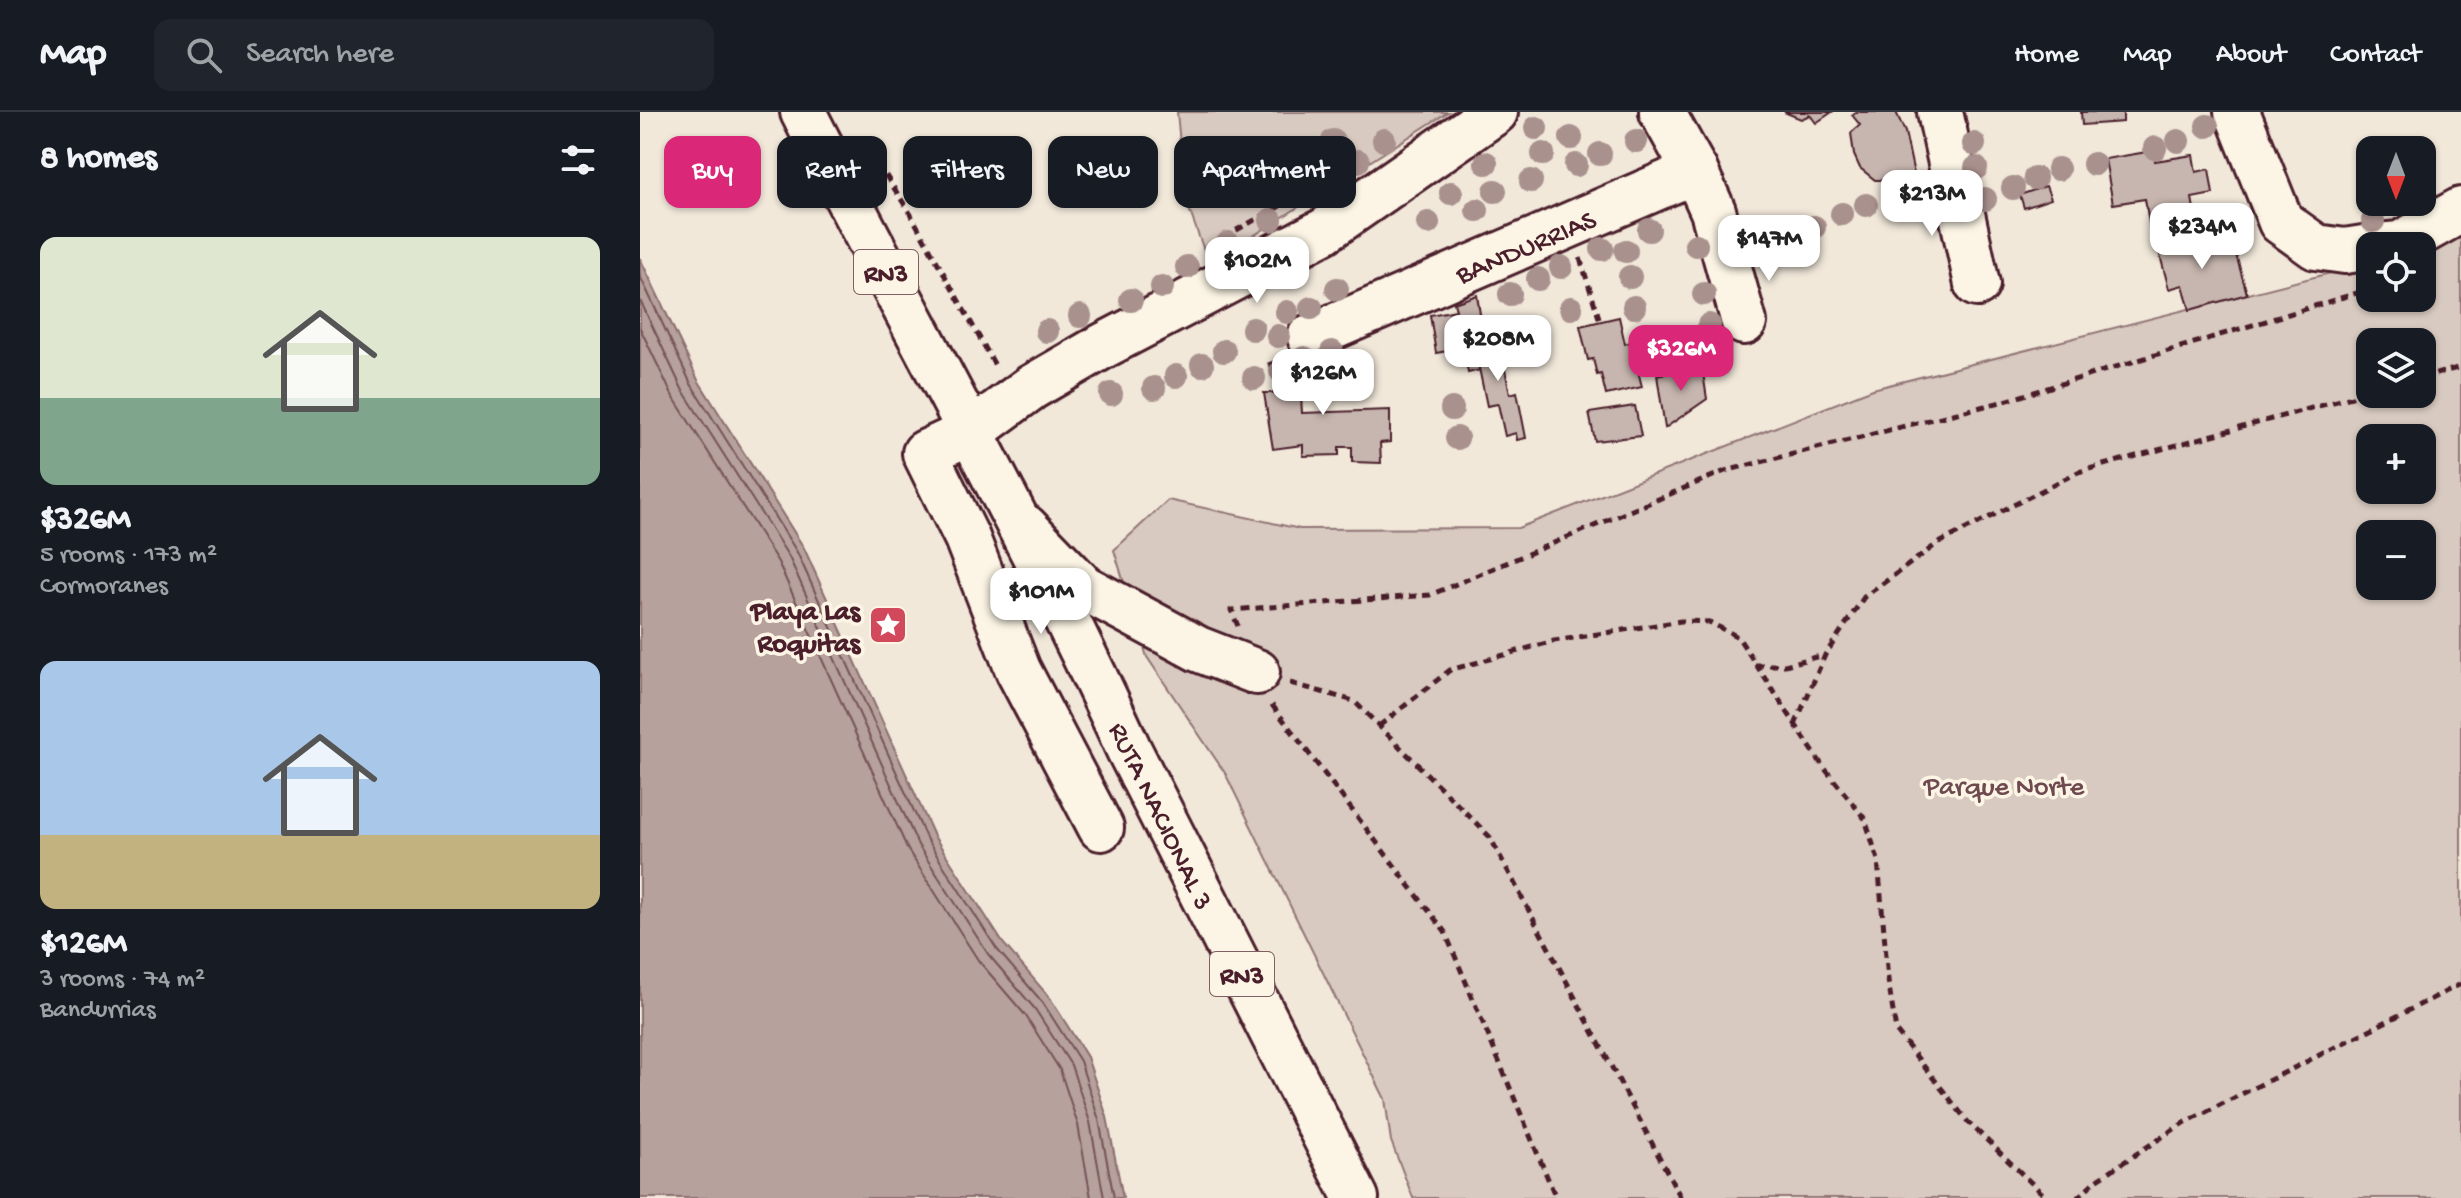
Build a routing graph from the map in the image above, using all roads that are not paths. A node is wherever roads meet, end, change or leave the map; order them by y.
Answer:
1 (803, 112) edge
2 (1495, 112) edge
3 (1662, 112) edge
4 (1940, 112) edge
5 (2237, 112) edge
6 (815, 136) edge
7 (1695, 171) junction
8 (852, 208) edge
9 (2461, 210) edge
10 (2413, 232) edge
11 (2356, 250) edge
12 (1977, 284) dead end
13 (1744, 322) dead end
14 (1310, 337) dead end
15 (972, 431) junction
16 (1012, 513) junction
17 (1257, 672) road end
18 (1101, 828) dead end
19 (1356, 1198) edge

1 - 6 main road, RN3
2 - 15 main road
3 - 7 main road
4 - 12 main road
5 - 11 main road
7 - 13 main road
7 - 14 main road, BANDURRIAS
8 - 15 main road, RN3
9 - 10 main road
15 - 16 main road, RUTA NACIONAL 3 / RN3
15 - 18 main road
16 - 17 main road
16 - 19 main road, RUTA NACIONAL 3 / RN3

